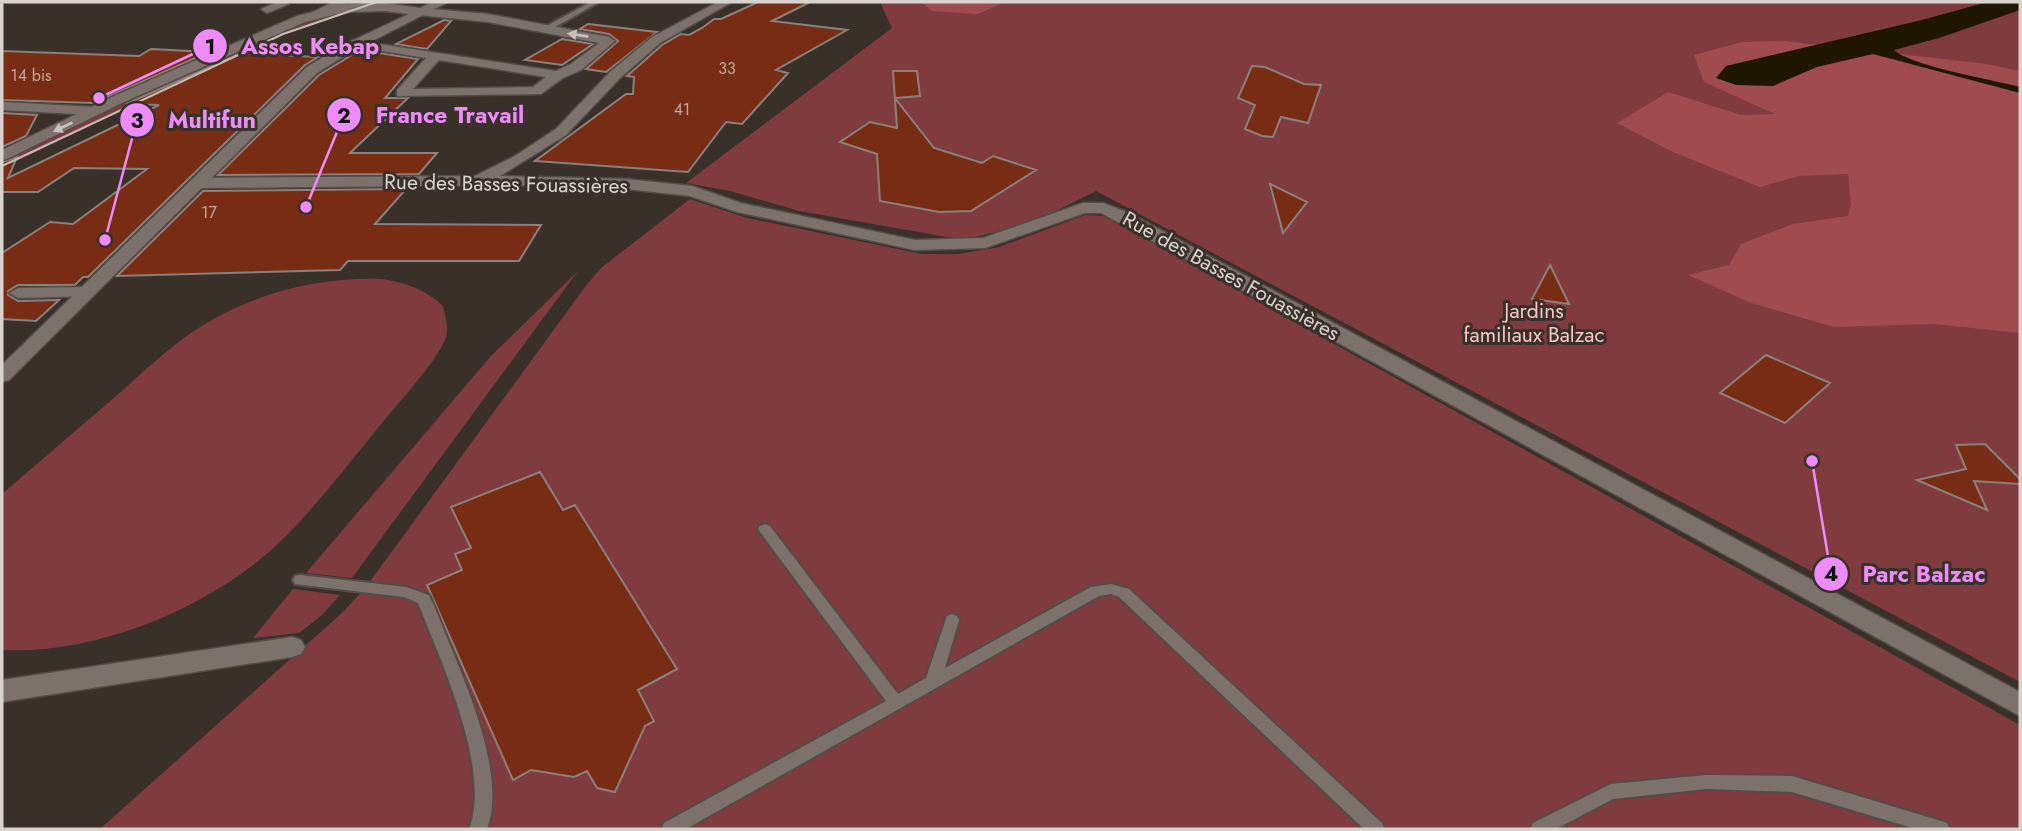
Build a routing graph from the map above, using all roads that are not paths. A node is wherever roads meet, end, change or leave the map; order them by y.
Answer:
1 (596, 2) edge
2 (726, 2) edge
3 (284, 4) dead end
4 (344, 4) edge
5 (442, 8) edge
6 (267, 9) dead end
7 (401, 9) junction
8 (518, 10) dead end
9 (422, 12) junction
10 (545, 29) junction
11 (358, 43) junction
12 (436, 55) junction
13 (558, 75) junction
14 (2, 106) edge
15 (95, 111) junction
16 (2, 156) edge
17 (2, 171) edge
18 (479, 180) junction
19 (196, 183) junction
20 (86, 292) junction
21 (18, 293) dead end
22 (2, 376) edge
23 (765, 529) dead end
24 (300, 580) dead end
25 (952, 620) dead end
26 (292, 647) dead end
27 (934, 679) junction
28 (2, 691) edge
29 (895, 701) junction
30 (2020, 705) edge
31 (478, 829) edge
32 (670, 829) edge
33 (1376, 829) edge
34 (1539, 829) edge
35 (1941, 829) edge

1 - 10 lane
2 - 18 street
3 - 6 street
4 - 7 street
4 - 15 street
5 - 8 street
5 - 9 street
5 - 10 street
7 - 9 street
7 - 17 street
9 - 11 street
13 -> 10 street
11 - 12 street
11 - 19 street
12 - 13 street
12 - 13 street
14 - 15 street
15 -> 16 street
18 - 19 street, Rue des Basses Fouassières
18 - 30 street, Rue des Basses Fouassières
19 - 20 street
20 - 21 street
20 - 22 street
23 - 29 lane
24 - 31 lane
25 - 27 lane
26 - 28 street
27 - 29 lane
27 - 33 lane
29 - 32 lane
34 - 35 lane

